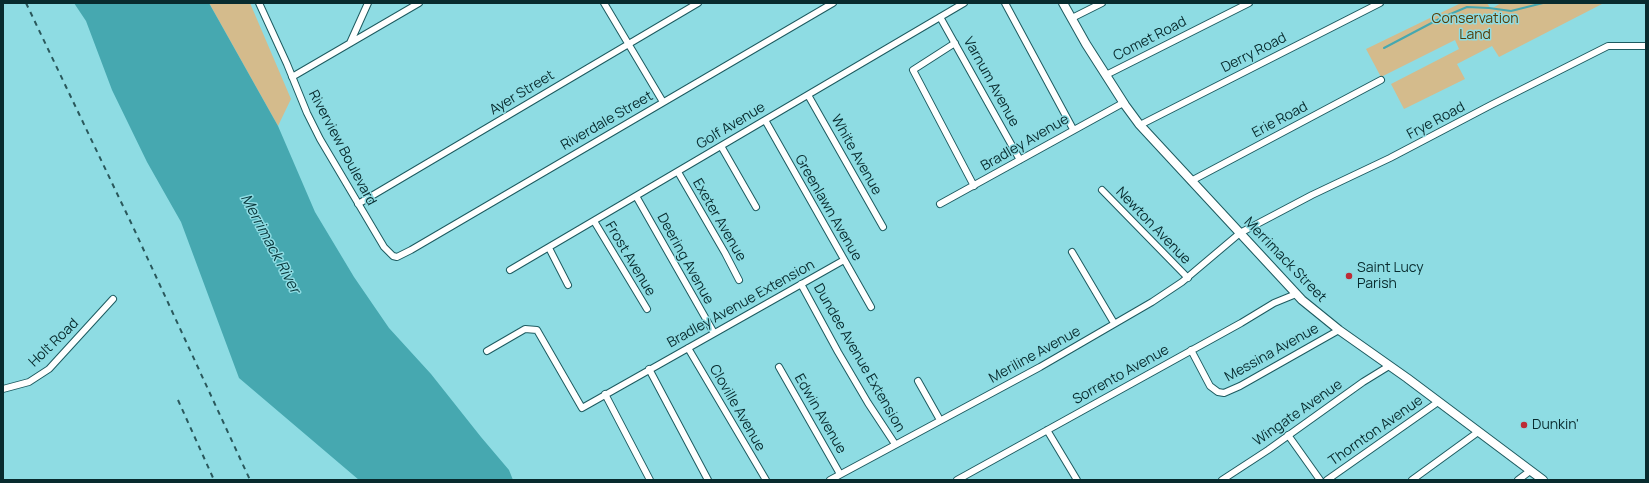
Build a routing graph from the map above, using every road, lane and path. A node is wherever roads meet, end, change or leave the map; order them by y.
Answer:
1 (259, 3) edge
2 (368, 3) edge
3 (419, 3) edge
4 (604, 3) edge
5 (698, 3) edge
6 (833, 3) edge
7 (964, 3) edge
8 (1005, 3) edge
9 (1063, 3) edge
10 (1102, 3) edge
11 (1249, 3) edge
12 (1380, 3) edge
13 (940, 17) junction
14 (1072, 18) junction
15 (350, 43) junction
16 (955, 43) junction
17 (628, 44) junction
18 (1646, 46) edge
19 (1106, 75) junction
20 (292, 77) junction
21 (1381, 80) dead end
22 (808, 95) junction
23 (663, 102) junction
24 (1123, 103) junction
25 (765, 120) junction
26 (1140, 125) junction
27 (1073, 129) junction
28 (721, 146) junction
29 (1020, 160) junction
30 (678, 172) junction
31 (1191, 181) junction
32 (974, 186) junction
33 (1102, 190) dead end
34 (636, 196) junction
35 (358, 204) junction
36 (940, 204) dead end
37 (756, 207) dead end
38 (594, 221) junction
39 (883, 227) dead end
40 (1240, 233) junction
41 (549, 248) junction
42 (1072, 252) dead end
43 (393, 256) joint
44 (844, 260) junction
45 (510, 270) dead end
46 (1188, 278) junction
47 (739, 280) dead end
48 (801, 284) junction
49 (568, 285) dead end
50 (1296, 294) junction
51 (113, 299) dead end
52 (871, 307) dead end
53 (647, 309) dead end
54 (1114, 323) junction
55 (1339, 330) junction
56 (714, 333) junction
57 (688, 348) junction
58 (1191, 350) junction
59 (487, 351) dead end
60 (1389, 366) junction
61 (779, 367) dead end
62 (650, 369) junction
63 (918, 381) dead end
64 (3, 389) edge
65 (605, 394) junction
66 (1438, 402) junction
67 (940, 420) junction
68 (1047, 430) junction
69 (1478, 432) junction
70 (1288, 435) junction
71 (895, 444) junction
72 (1530, 471) junction
73 (840, 474) junction
74 (1075, 479) edge
75 (650, 480) edge
76 (708, 480) edge
77 (766, 480) edge
78 (830, 480) edge
79 (957, 480) edge
80 (1222, 480) edge
81 (1320, 480) edge
82 (1327, 480) edge
83 (1412, 480) edge
84 (1518, 480) edge
85 (1542, 480) edge

1 - 20 street, Riverview Boulevard
2 - 15 street
3 - 15 street
4 - 17 street
5 - 17 street, Ayer Street
6 - 23 street, Riverdale Street
7 - 13 street, Golf Avenue
8 - 27 street
9 - 14 main road, Merrimack Street
10 - 14 street
11 - 19 street, Comet Road
12 - 26 street, Derry Road
13 - 16 street, Varnum Avenue
13 - 22 street, Golf Avenue
14 - 19 main road, Merrimack Street
15 - 20 street
16 - 29 street, Varnum Avenue
16 - 32 street
17 - 23 street
17 - 35 street, Ayer Street
18 - 40 street, Frye Road
19 - 24 main road, Merrimack Street
20 - 35 street, Riverview Boulevard
21 - 31 street, Erie Road
22 - 25 street, Golf Avenue
22 - 39 street, White Avenue
23 - 43 street, Riverdale Street
24 - 26 main road, Merrimack Street
24 - 27 street, Bradley Avenue
25 - 28 street, Golf Avenue
25 - 44 street, Greenlawn Avenue
26 - 31 main road, Merrimack Street
27 - 29 street, Bradley Avenue
28 - 30 street, Golf Avenue
28 - 37 street
29 - 32 street, Bradley Avenue
30 - 34 street, Golf Avenue
30 - 47 street, Exeter Avenue
31 - 40 main road, Merrimack Street
32 - 36 street, Bradley Avenue
33 - 46 street, Newton Avenue
34 - 38 street, Golf Avenue
34 - 56 street, Deering Avenue
35 - 43 street, Riverview Boulevard
38 - 41 street, Golf Avenue
38 - 53 street, Frost Avenue
40 - 46 street, Meriline Avenue
40 - 50 main road, Merrimack Street
41 - 45 street, Golf Avenue
41 - 49 street
42 - 54 street
44 - 48 street, Bradley Avenue Extension
44 - 52 street, Greenlawn Avenue
46 - 54 street, Meriline Avenue
48 - 56 street, Bradley Avenue Extension
48 - 71 street, Dundee Avenue Extension
50 - 55 main road, Merrimack Street
50 - 58 street, Sorrento Avenue
51 - 64 street, Holt Road
54 - 67 street, Meriline Avenue
55 - 58 street, Messina Avenue
55 - 60 main road, Merrimack Street
56 - 57 street, Bradley Avenue Extension
57 - 62 street, Bradley Avenue Extension
57 - 77 street, Cloville Avenue
58 - 68 street, Sorrento Avenue
59 - 65 street
60 - 66 main road, Merrimack Street
60 - 70 street, Wingate Avenue
61 - 73 street, Edwin Avenue
62 - 65 street
62 - 76 street
63 - 67 street
65 - 75 street
66 - 69 main road, Merrimack Street
66 - 82 street, Thornton Avenue
67 - 71 street, Meriline Avenue
68 - 74 street
68 - 79 street, Sorrento Avenue
69 - 72 main road, Merrimack Street
69 - 83 street
70 - 80 street, Wingate Avenue
70 - 81 street
71 - 73 street, Meriline Avenue
72 - 84 street
72 - 85 main road, Merrimack Street
73 - 78 street, Meriline Avenue

